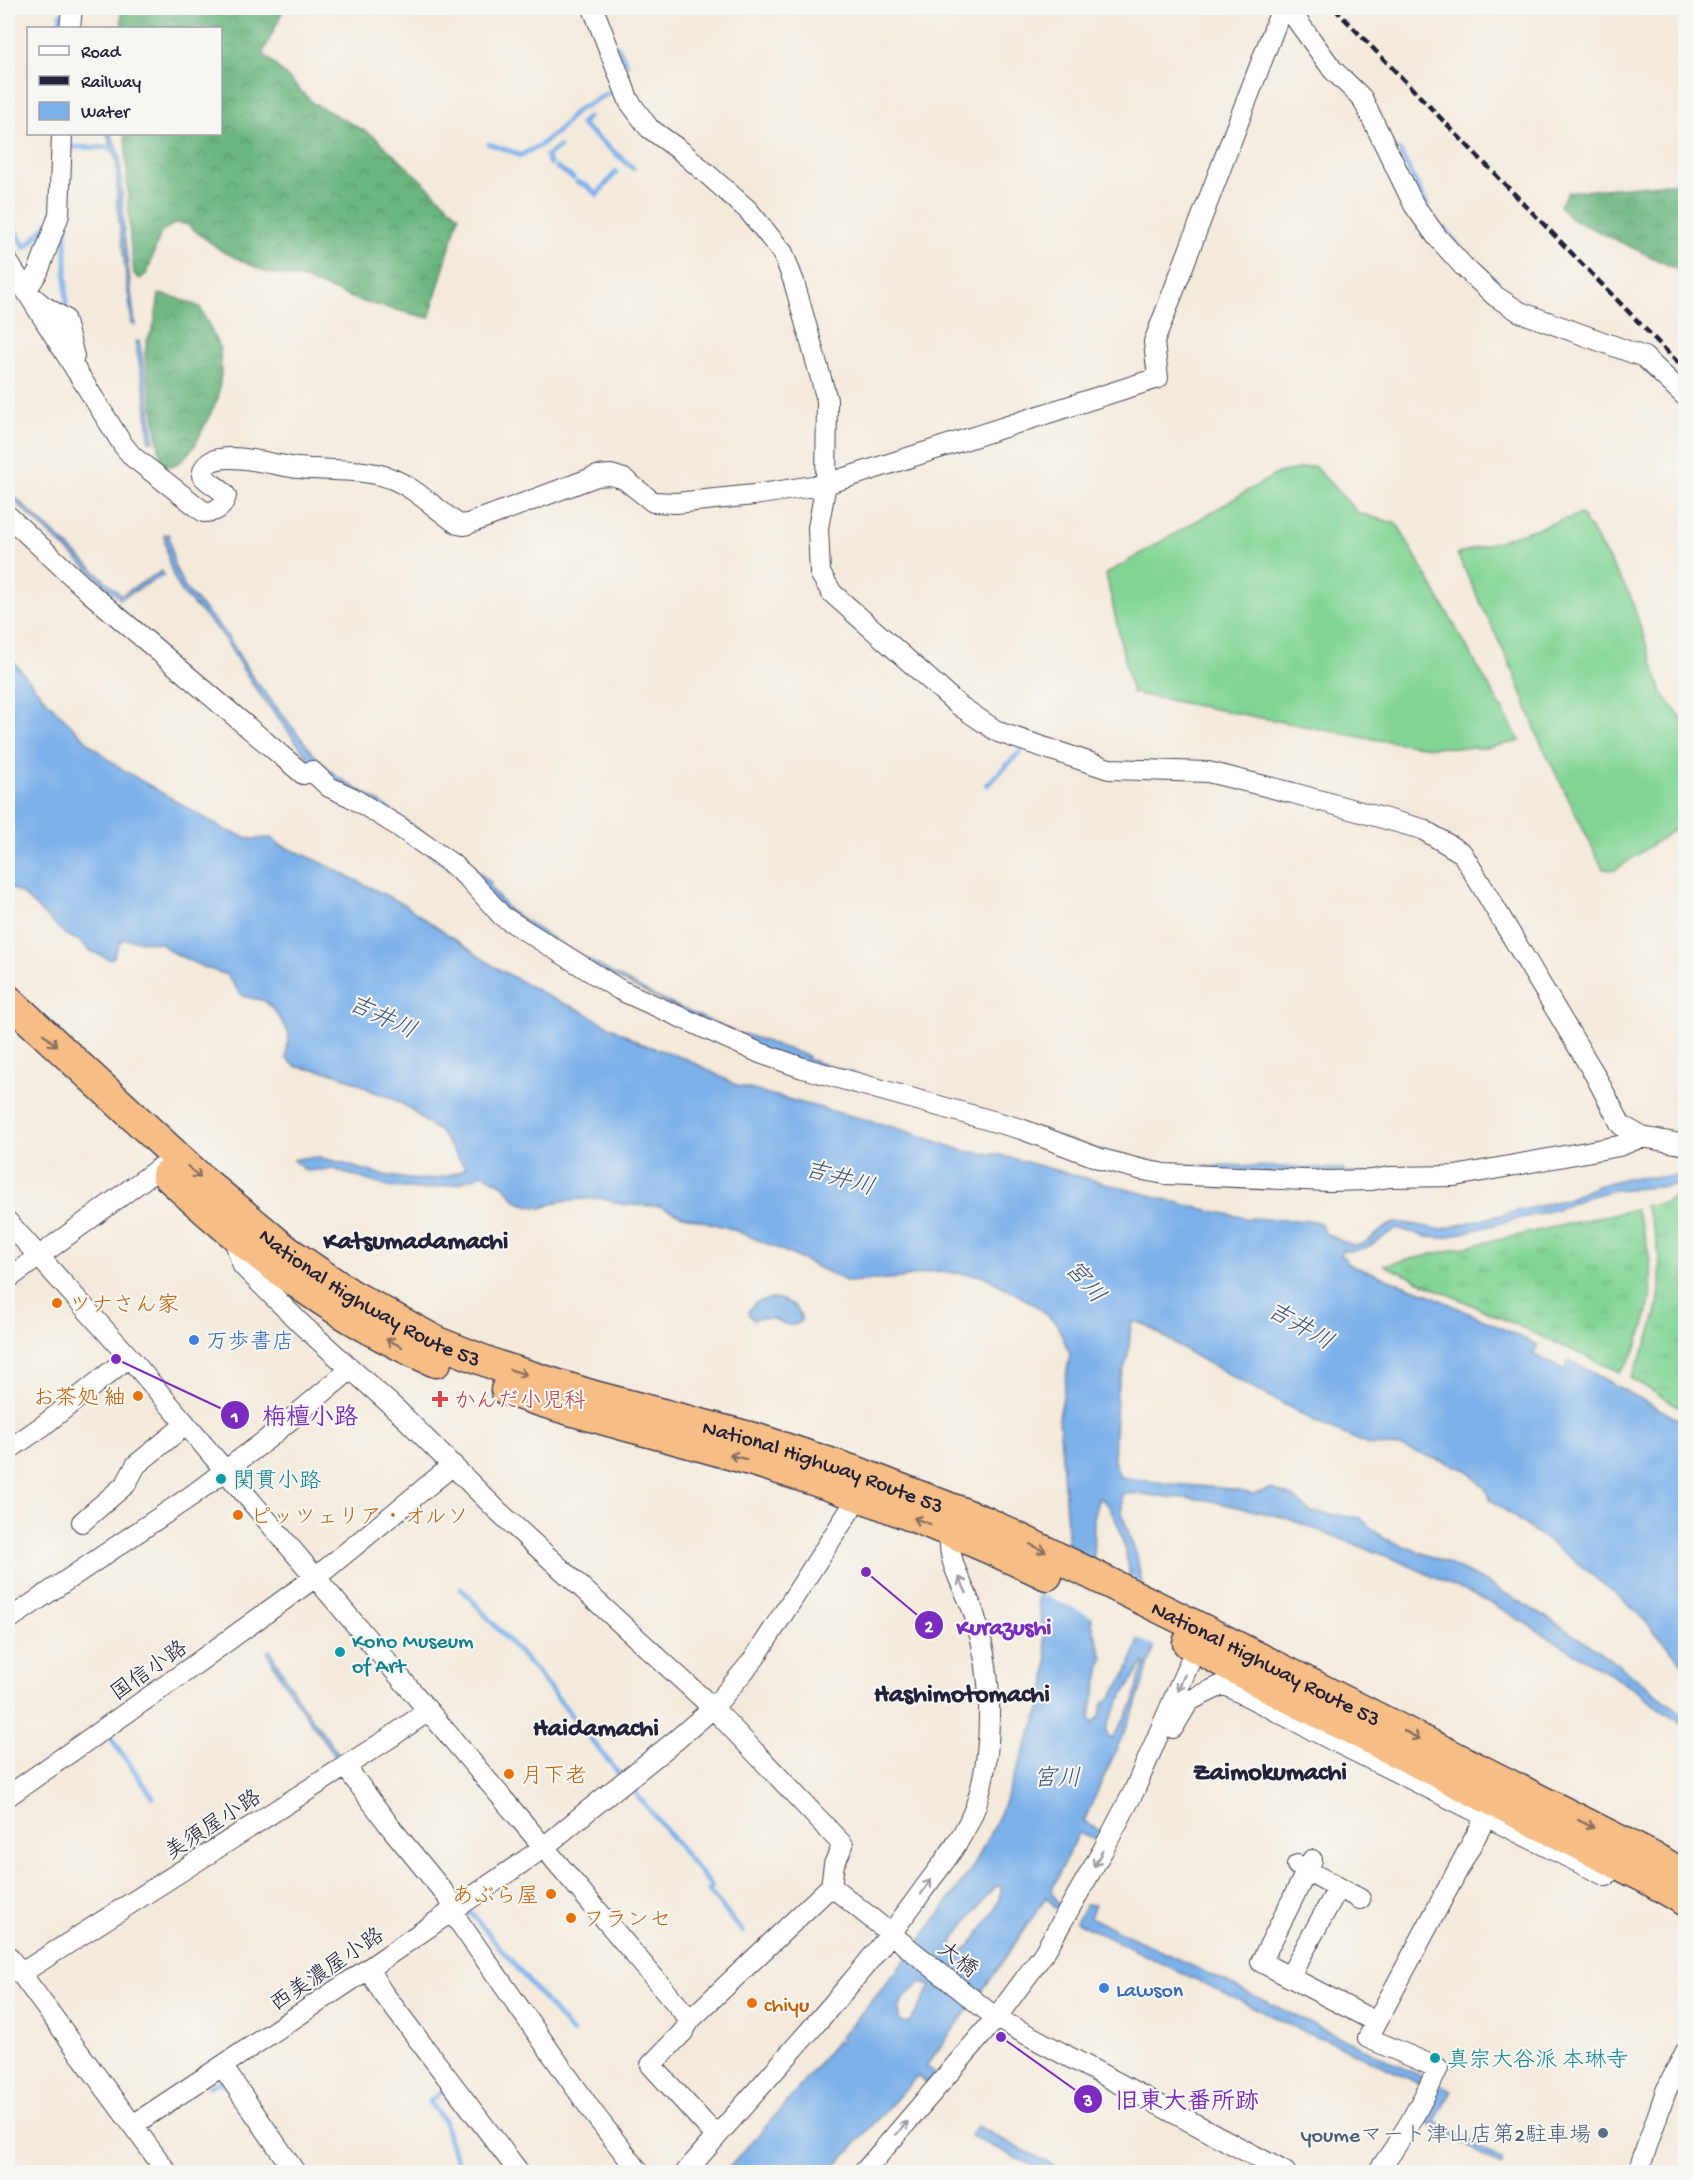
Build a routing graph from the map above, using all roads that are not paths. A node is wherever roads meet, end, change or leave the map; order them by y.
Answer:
1 (72, 8) edge
2 (593, 8) edge
3 (1282, 8) edge
4 (1288, 8) edge
5 (70, 27) edge
6 (62, 135) edge
7 (8, 262) edge
8 (26, 291) junction
9 (1686, 397) edge
10 (826, 484) junction
11 (8, 516) edge
12 (8, 1000) edge
13 (8, 1028) edge
14 (1642, 1137) junction
15 (1686, 1145) edge
16 (159, 1168) junction
17 (8, 1222) edge
18 (233, 1236) junction
19 (38, 1257) junction
20 (8, 1279) edge
21 (129, 1357) junction
22 (351, 1370) junction
23 (185, 1425) junction
24 (8, 1450) edge
25 (453, 1465) junction
26 (225, 1471) junction
27 (859, 1496) junction
28 (82, 1522) dead end
29 (968, 1527) junction
30 (314, 1578) junction
31 (8, 1620) edge
32 (1193, 1635) junction
33 (712, 1708) junction
34 (428, 1711) junction
35 (345, 1766) junction
36 (1134, 1791) junction
37 (8, 1796) edge
38 (1486, 1817) junction
39 (543, 1848) junction
40 (1613, 1861) junction
41 (1674, 1870) edge
42 (831, 1886) junction
43 (1686, 1886) edge
44 (1338, 1888) junction
45 (1360, 1899) dead end
46 (1686, 1901) edge
47 (452, 1912) junction
48 (892, 1935) junction
49 (8, 1956) edge
50 (368, 1969) junction
51 (20, 1974) junction
52 (1290, 1976) junction
53 (996, 2018) junction
54 (690, 2020) junction
55 (1376, 2022) junction
56 (1686, 2051) edge
57 (222, 2066) junction
58 (133, 2125) junction
59 (716, 2136) junction
60 (167, 2172) edge
61 (295, 2172) edge
62 (519, 2172) edge
63 (639, 2172) edge
64 (686, 2172) edge
65 (864, 2172) edge
66 (1285, 2172) edge
67 (1378, 2172) edge
68 (1638, 2172) edge

1 - 5 street
2 - 10 street
3 - 10 street
4 - 9 street
6 - 8 street
7 - 8 street
8 - 10 street
10 - 14 street
11 - 14 street
12 -> 29 highway, National Highway Route 53
13 - 16 highway, National Highway Route 53
14 - 15 street
16 - 18 highway, National Highway Route 53
16 - 19 street
17 - 19 street
18 - 22 street
27 -> 18 highway, National Highway Route 53
19 - 20 street
19 - 21 street
21 - 23 street
21 - 24 street
22 - 25 street
22 - 26 street
23 - 26 street
23 - 28 street
25 - 30 street, 国信小路
25 - 33 street
26 - 30 street
26 - 31 street
29 -> 27 highway, National Highway Route 53
27 - 33 street, 西美濃屋小路
29 - 32 highway, National Highway Route 53
48 -> 29 street
30 - 34 street
30 - 37 street, 国信小路
32 -> 36 street
32 - 40 highway, National Highway Route 53
32 -> 41 highway, National Highway Route 53
33 - 39 street, 西美濃屋小路
33 - 42 street
34 - 35 street, 美須屋小路
34 - 39 street
35 - 47 street
35 - 51 street, 美須屋小路
36 - 38 street
36 -> 53 street
38 - 40 street
38 - 55 street
39 - 47 street, 西美濃屋小路
39 - 54 street
40 - 46 highway, National Highway Route 53
41 - 43 street
42 - 48 street, 大橋
42 - 54 street
44 - 45 street
44 - 52 street
44 - 52 street
47 - 50 street, 西美濃屋小路
47 - 63 street
48 - 53 street, 大橋
48 - 59 street
49 - 51 street
50 - 57 street, 西美濃屋小路
50 - 62 street
51 - 58 street
52 - 55 street
65 -> 53 street
53 - 66 street, 大橋
54 - 59 street
55 - 67 street
56 - 68 street
57 - 58 street, 西美濃屋小路
57 - 61 street
58 - 60 street
59 - 64 street

